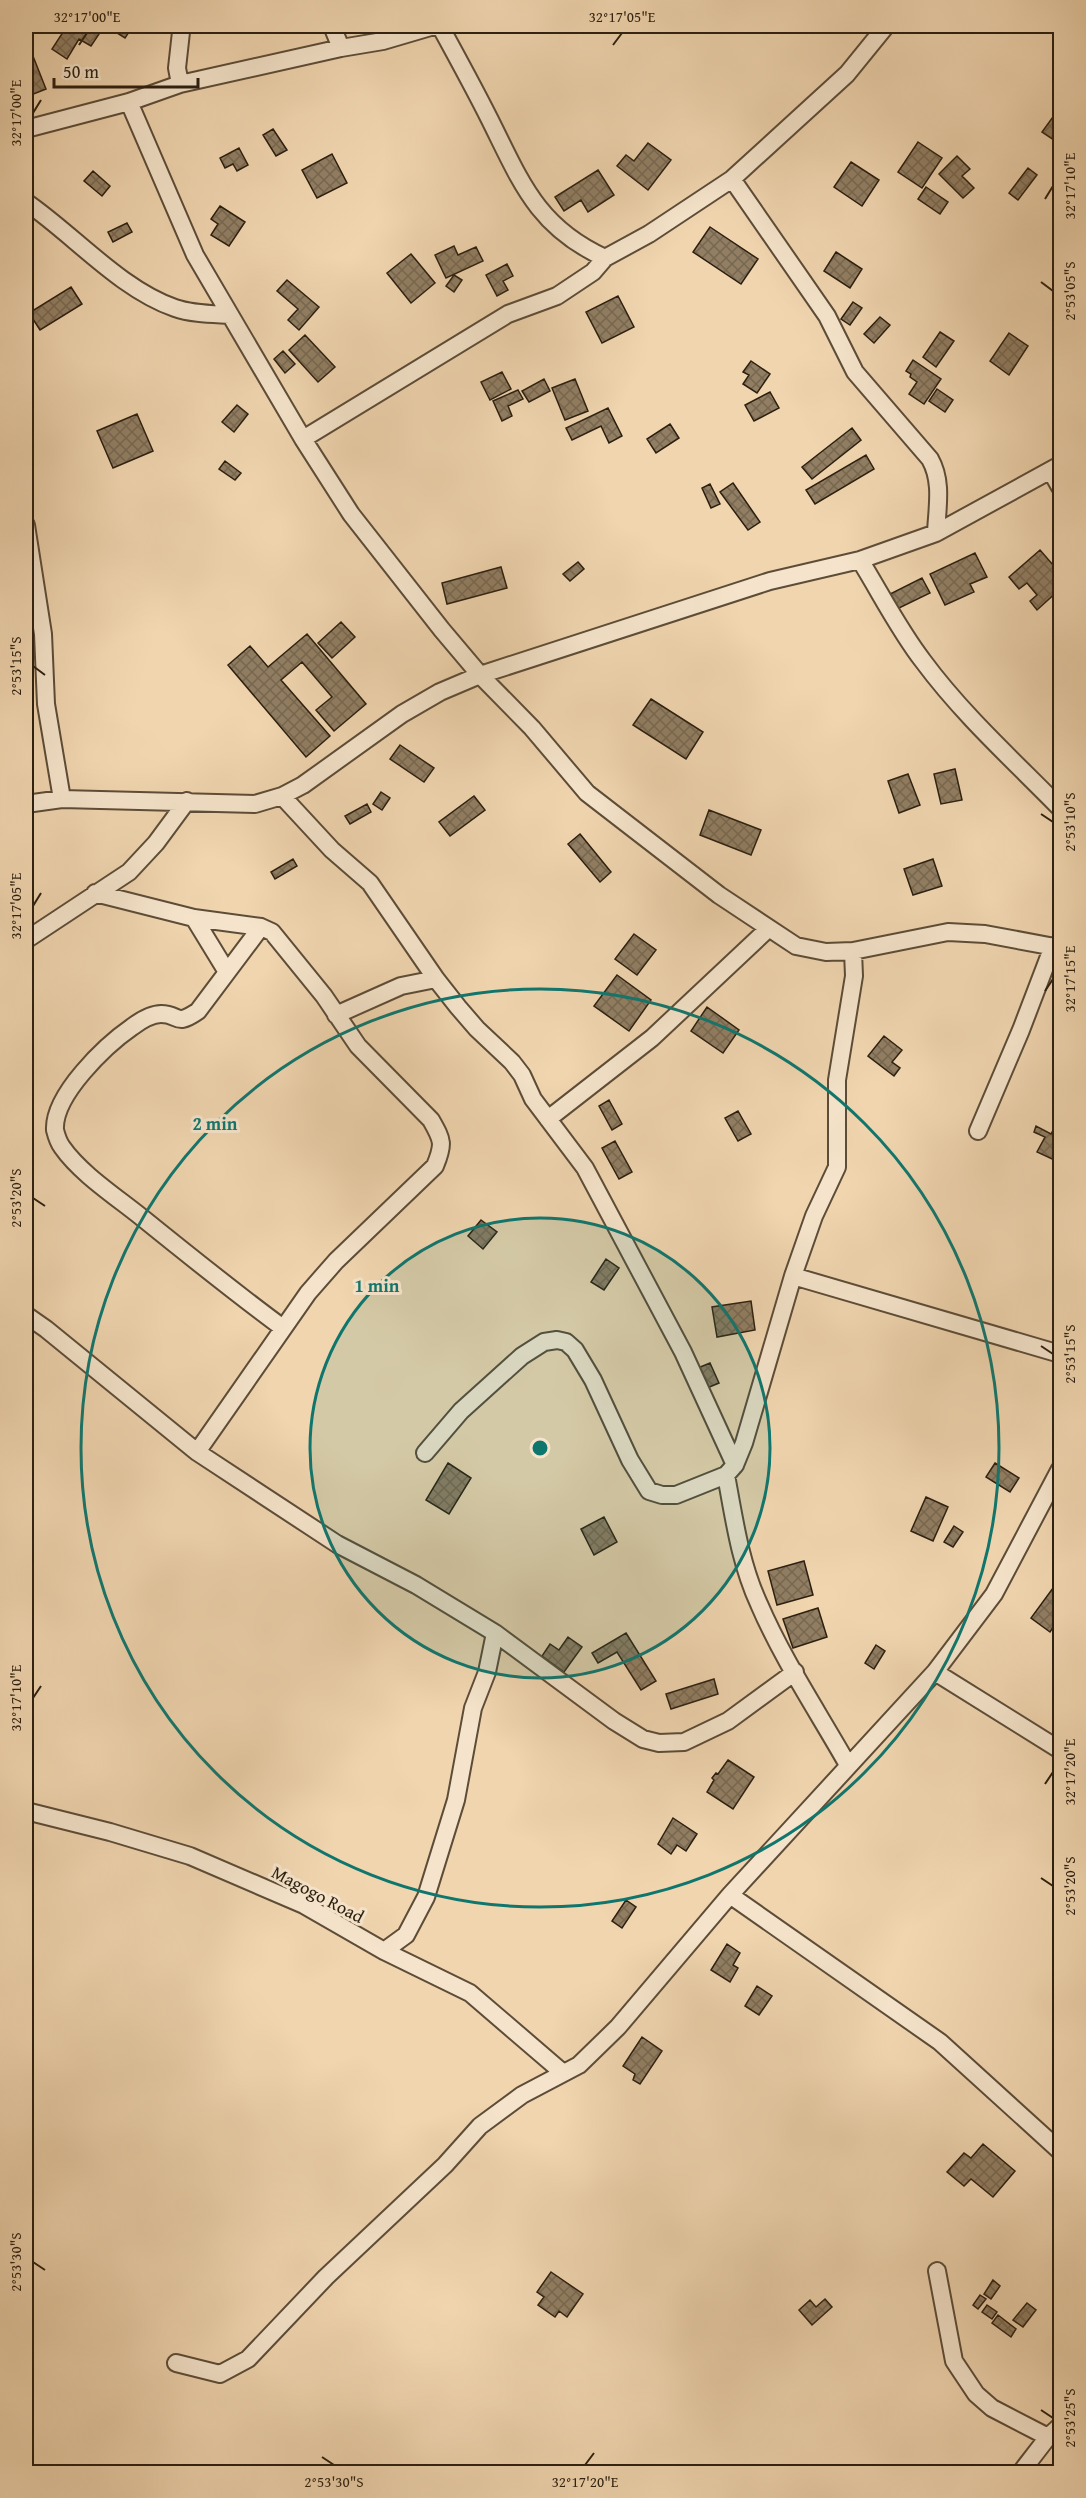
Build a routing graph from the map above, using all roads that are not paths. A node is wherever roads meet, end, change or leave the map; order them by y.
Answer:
1 (179, 26) edge
2 (332, 26) edge
3 (434, 26) edge
4 (440, 26) edge
5 (886, 26) edge
6 (341, 48) junction
7 (180, 84) junction
8 (129, 102) junction
9 (26, 129) edge
10 (732, 179) junction
11 (26, 202) edge
12 (605, 258) junction
13 (229, 315) junction
14 (303, 439) junction
15 (1056, 468) edge
16 (1060, 487) edge
17 (26, 525) edge
18 (936, 534) junction
19 (860, 560) junction
20 (480, 675) junction
21 (282, 796) junction
22 (62, 799) junction
23 (187, 801) junction
24 (26, 804) edge
25 (1060, 808) edge
26 (95, 893) junction
27 (195, 918) junction
28 (261, 927) junction
29 (768, 929) junction
30 (26, 940) edge
31 (1057, 947) edge
32 (853, 951) junction
33 (227, 972) junction
34 (436, 979) junction
35 (336, 1014) junction
36 (548, 1119) junction
37 (978, 1131) dead end
38 (794, 1276) junction
39 (26, 1315) edge
40 (283, 1328) junction
41 (1060, 1354) edge
42 (197, 1452) junction
43 (425, 1453) dead end
44 (1060, 1469) edge
45 (731, 1470) junction
46 (495, 1633) junction
47 (795, 1672) junction
48 (935, 1672) junction
49 (1060, 1750) edge
50 (849, 1765) junction
51 (26, 1811) edge
52 (730, 1895) junction
53 (384, 1951) junction
54 (562, 2072) junction
55 (1060, 2151) edge
56 (937, 2271) dead end
57 (176, 2363) dead end
58 (1054, 2431) edge
59 (1022, 2472) edge

1 - 7 street
2 - 6 street
3 - 6 street
4 - 12 street
5 - 10 street
6 - 7 street
7 - 8 street
8 - 9 street
8 - 13 street
10 - 12 street
10 - 18 street
11 - 13 street
12 - 14 street
13 - 14 street
14 - 20 street
15 - 16 street
15 - 18 street
17 - 22 street
18 - 19 street
19 - 20 street
19 - 25 street
20 - 21 street
20 - 29 street
21 - 23 street
21 - 34 street
22 - 23 street
22 - 24 street
23 - 26 street
26 - 27 street
26 - 30 street
27 - 28 street
27 - 33 street
28 - 33 street
28 - 35 street
29 - 32 street
29 - 36 street
31 - 32 street
31 - 37 street
32 - 38 street
33 - 40 street
34 - 35 street
34 - 36 street
35 - 40 street
36 - 45 street
38 - 41 street
38 - 45 street
39 - 42 street
40 - 42 street
42 - 46 street
43 - 45 street
44 - 48 street
45 - 47 street
46 - 47 street
46 - 53 street
47 - 50 street
48 - 49 street
48 - 50 street
50 - 52 street
51 - 53 street, Magogo Road
52 - 54 street
52 - 55 street
53 - 54 street, Magogo Road
54 - 57 street
56 - 58 street
58 - 59 street

